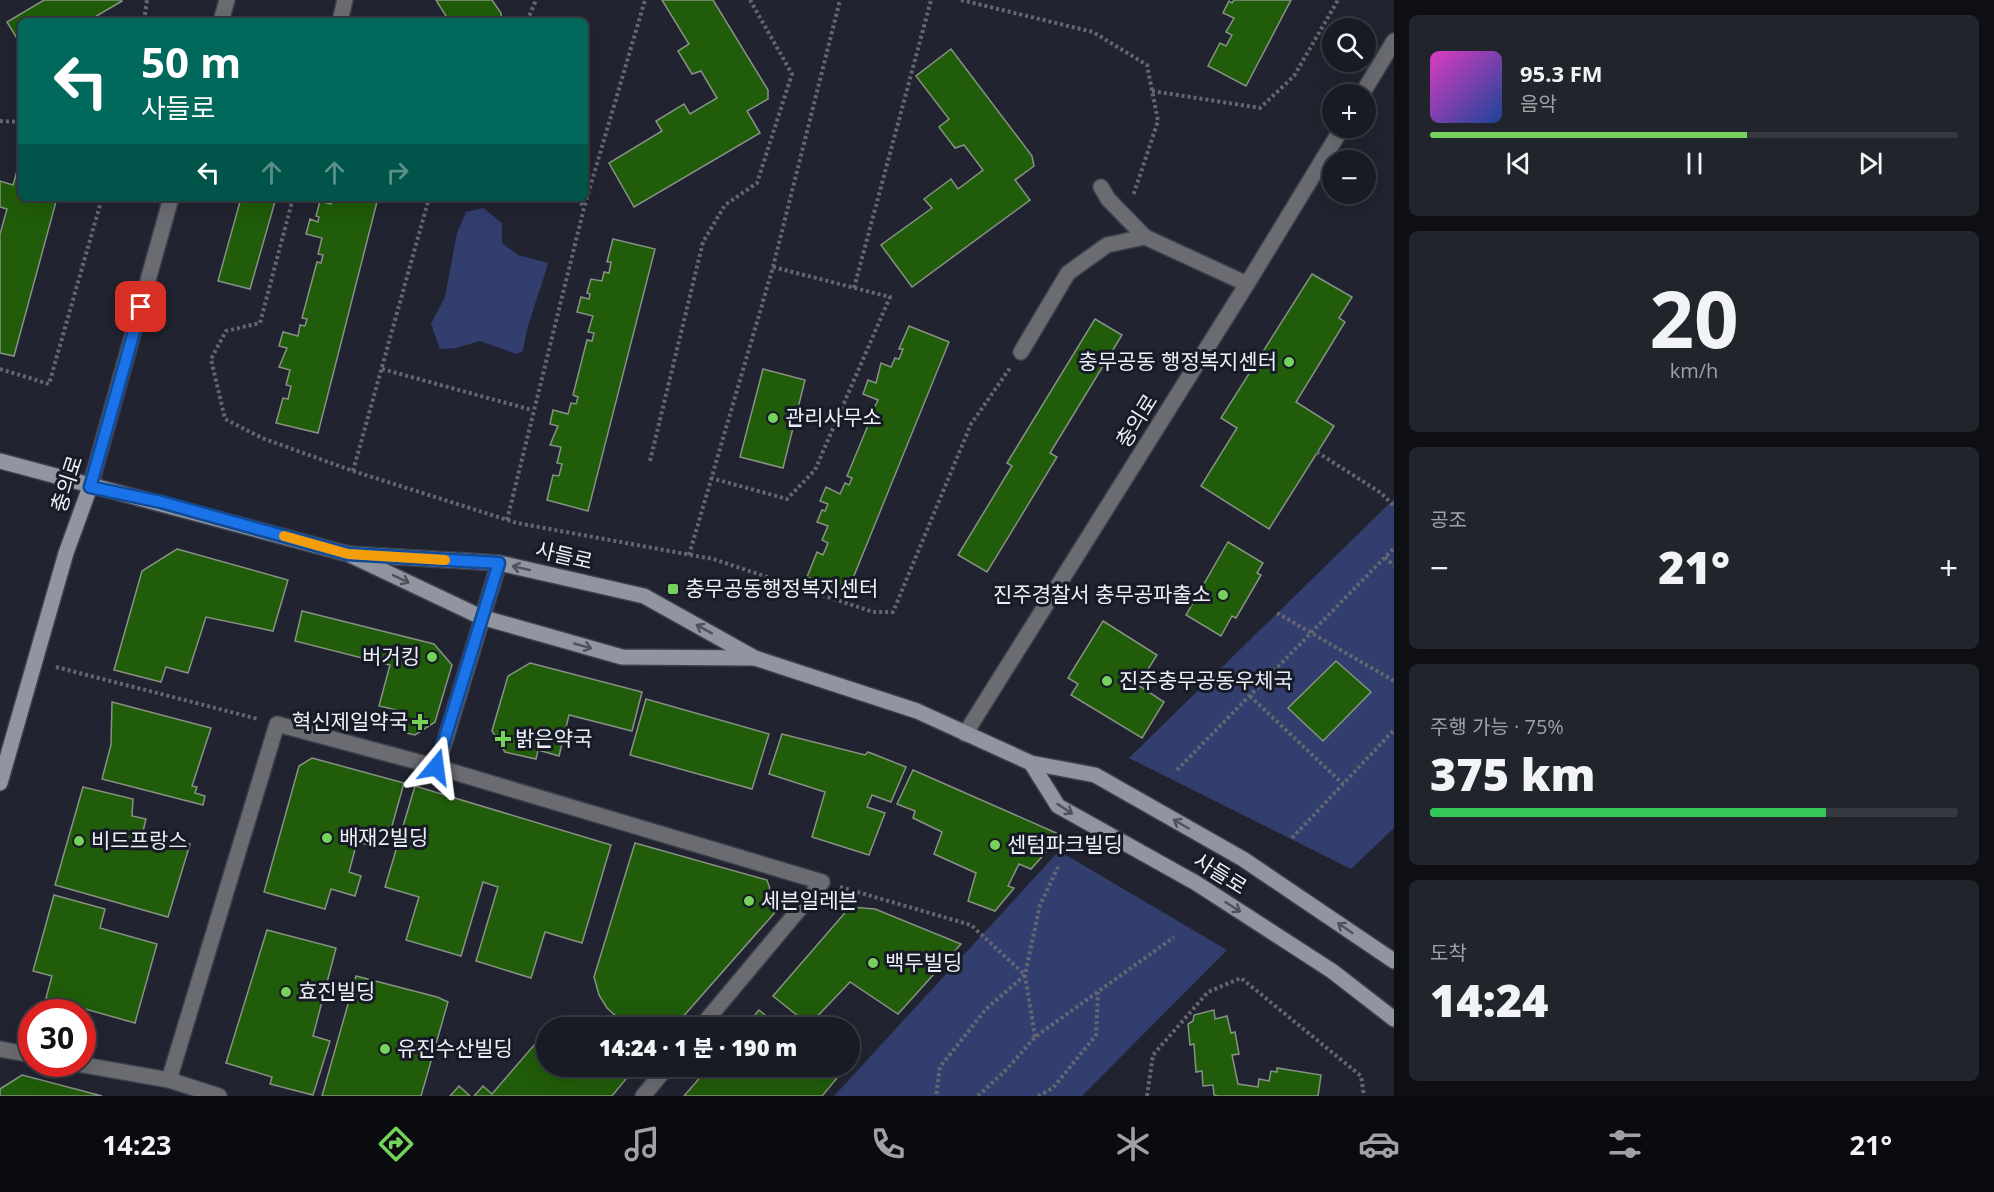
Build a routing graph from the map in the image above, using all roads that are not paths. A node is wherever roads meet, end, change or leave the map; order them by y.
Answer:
1 (227, 0) edge
2 (345, 0) edge
3 (222, 18) edge
4 (341, 18) edge
5 (1394, 41) edge
6 (1368, 84) edge
7 (1336, 138) edge
8 (1101, 187) dead end
9 (170, 201) edge
10 (1145, 237) junction
11 (1247, 284) junction
12 (1021, 352) road end
13 (0, 461) edge
14 (90, 487) junction
15 (348, 554) junction
16 (499, 563) junction
17 (481, 617) junction
18 (755, 658) junction
19 (964, 734) junction
20 (1031, 763) junction
21 (436, 767) junction
22 (0, 783) edge
23 (1394, 961) edge
24 (709, 1017) edge
25 (1394, 1018) edge
26 (0, 1049) edge
27 (18, 1052) edge
28 (96, 1067) edge
29 (659, 1077) edge
30 (169, 1080) junction
31 (219, 1096) edge
32 (643, 1096) edge

1 - 3 street
2 - 4 street
5 - 6 street
7 - 11 street, 충의로
8 - 10 street
9 - 14 street, 충의로
10 - 11 street
10 - 12 street
11 - 19 street, 충의로
13 - 14 street, 사들로
14 - 15 street, 사들로
14 - 22 street, 충의로
15 - 16 street, 사들로
15 -> 17 street, 사들로
16 - 17 street
18 -> 16 street, 사들로
17 -> 18 street, 사들로
17 - 21 street
18 - 19 street, 사들로
19 - 20 street, 사들로
23 -> 20 street, 사들로
20 -> 25 street, 사들로
21 - 24 street
21 - 30 street
26 - 27 street
28 - 30 street
29 - 32 street
30 - 31 street

